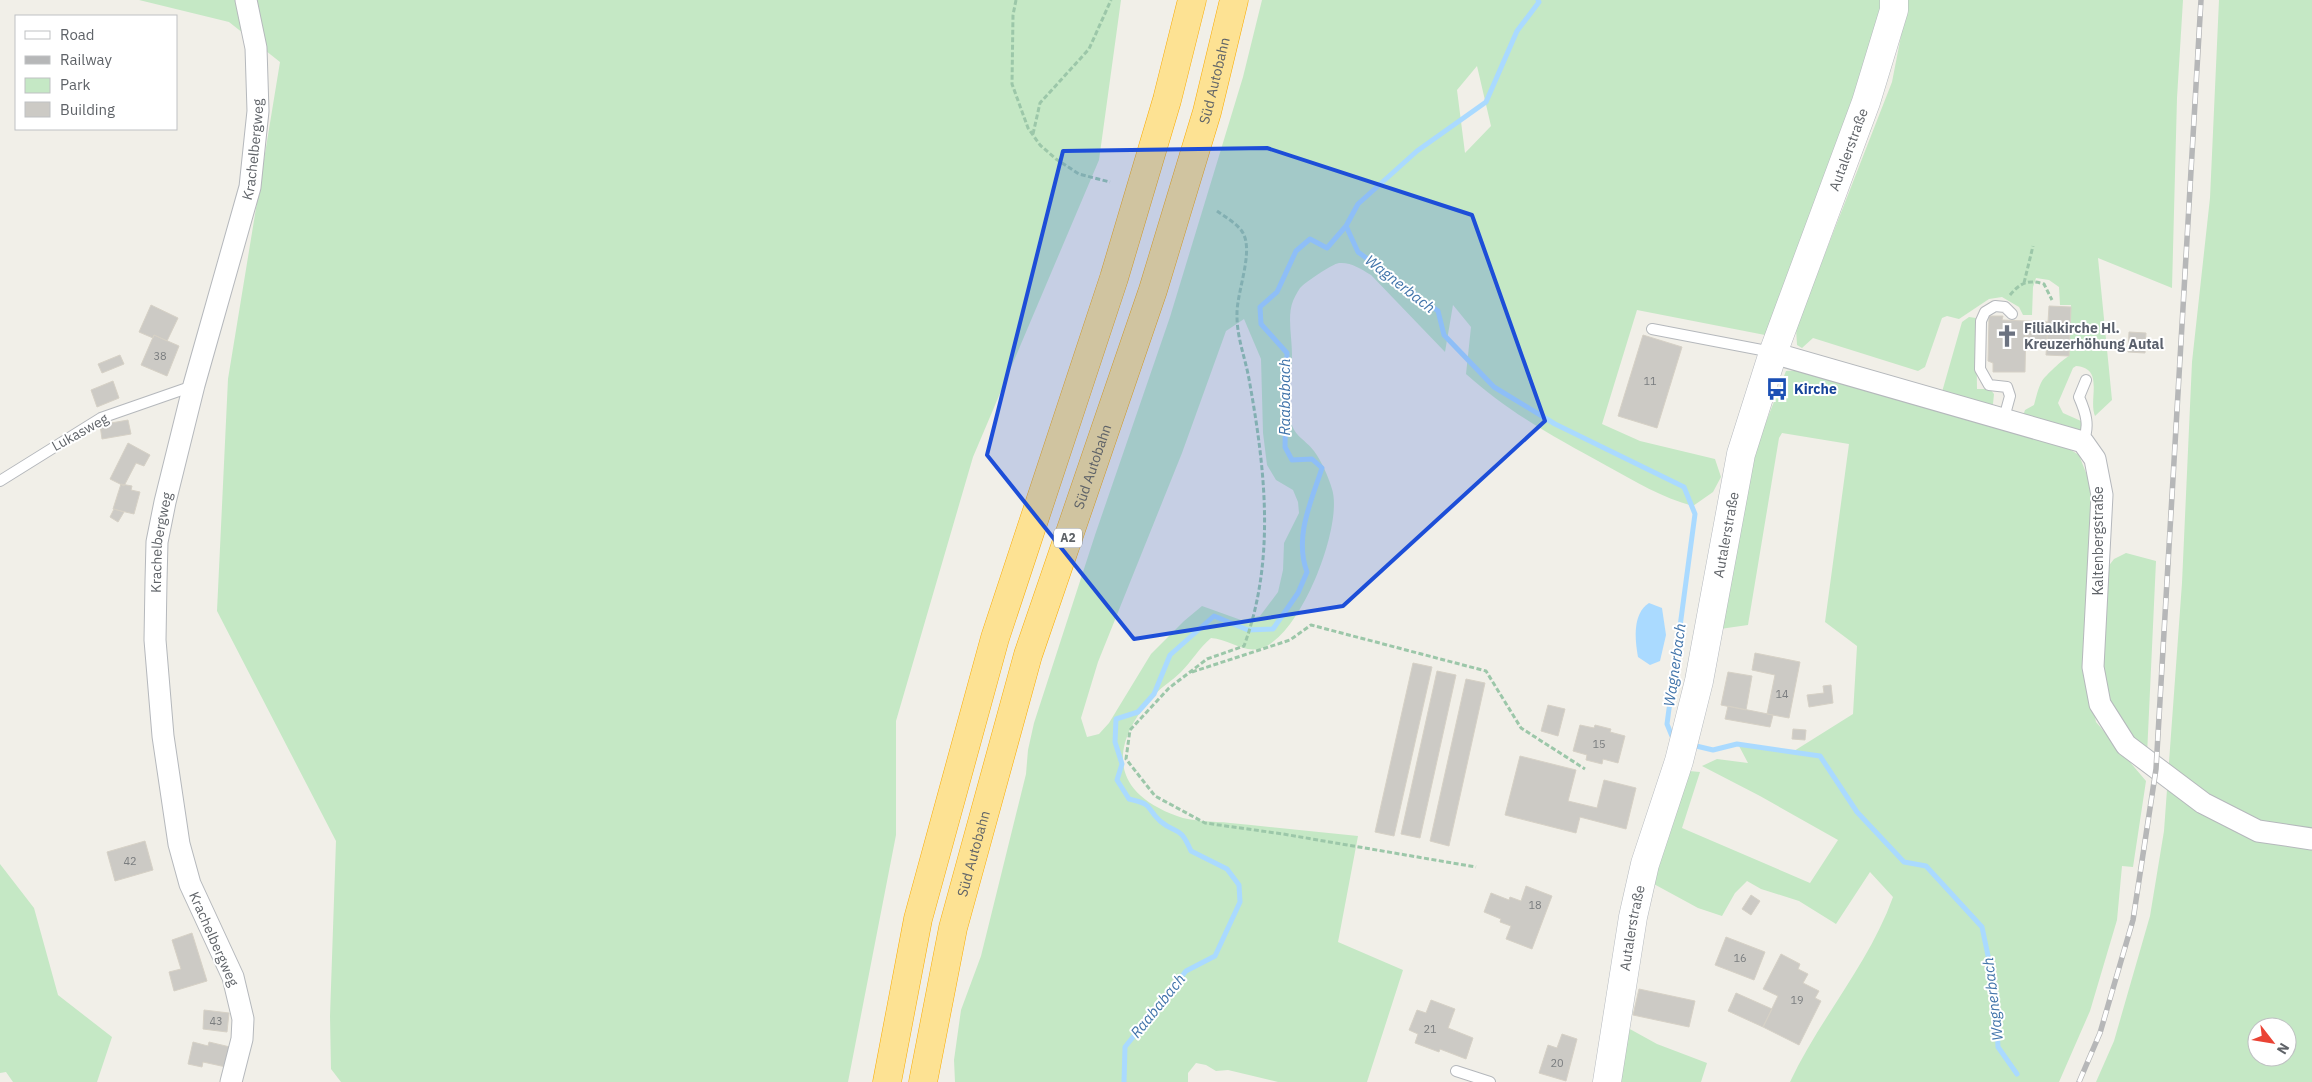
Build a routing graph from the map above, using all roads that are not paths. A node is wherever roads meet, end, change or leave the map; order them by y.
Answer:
1 (246, 0) edge
2 (1192, 0) edge
3 (1234, 0) edge
4 (1894, 0) edge
5 (2009, 310) road end
6 (1652, 329) dead end
7 (1773, 352) junction
8 (2086, 380) dead end
9 (194, 385) junction
10 (2004, 418) junction
11 (2083, 442) junction
12 (0, 481) edge
13 (2312, 839) edge
14 (1456, 1071) dead end
15 (231, 1082) edge
16 (887, 1082) edge
17 (923, 1082) edge
18 (1490, 1082) edge
19 (1608, 1082) edge

1 - 9 street, Krachelbergweg
2 - 16 highway
3 - 17 highway, Süd Autobahn / A2
4 - 7 main road, Autalerstraße
5 - 10 lane
6 - 7 lane
7 - 10 street
7 - 19 main road, Autalerstraße
8 - 11 lane
9 - 12 lane, Lukasweg
9 - 15 street, Krachelbergweg
10 - 11 street
11 - 13 street, Kaltenbergstraße
14 - 18 lane

